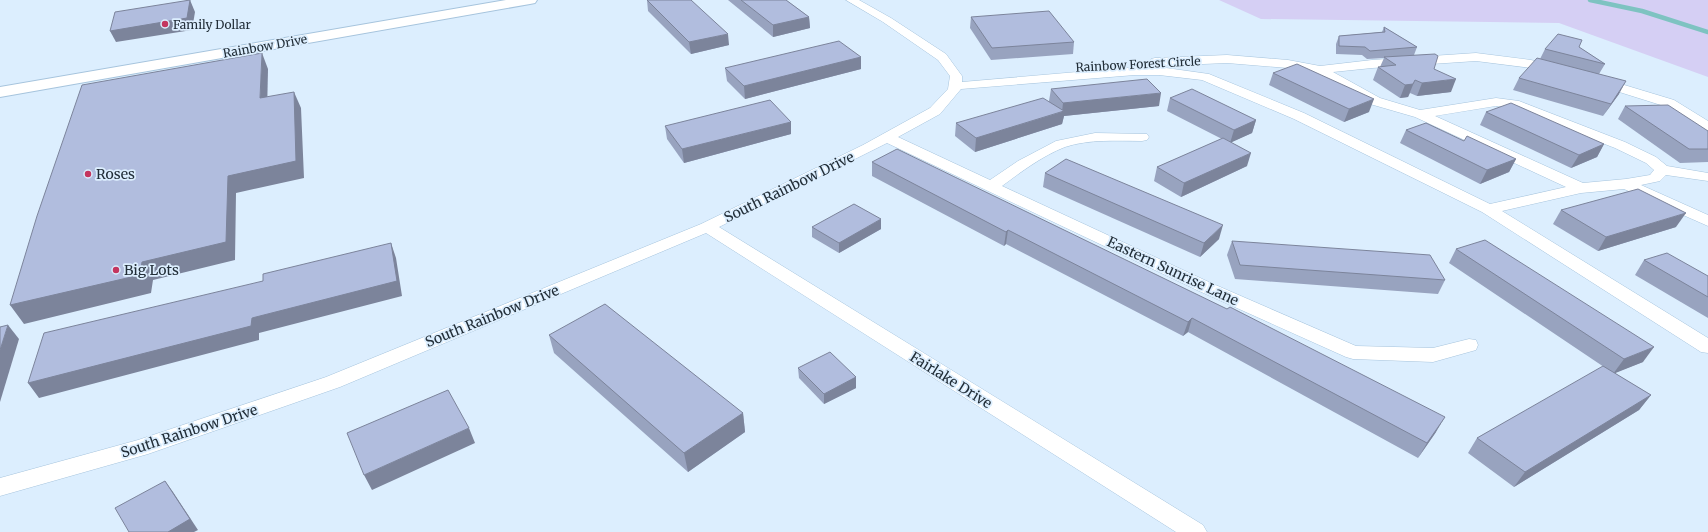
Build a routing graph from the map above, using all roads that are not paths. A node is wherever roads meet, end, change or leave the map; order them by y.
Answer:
1 (530, 0) edge
2 (851, 0) edge
3 (1129, 67) junction
4 (1320, 70) junction
5 (1568, 74) edge
6 (1589, 79) edge
7 (956, 81) junction
8 (0, 92) edge
9 (1420, 114) junction
10 (1708, 127) edge
11 (1142, 137) dead end
12 (888, 138) junction
13 (1662, 170) junction
14 (1708, 177) edge
15 (1626, 184) junction
16 (991, 186) junction
17 (1581, 188) junction
18 (1488, 209) junction
19 (1708, 221) edge
20 (707, 227) junction
21 (1469, 345) dead end
22 (1708, 347) edge
23 (0, 487) edge
24 (1195, 532) edge

1 - 8 street, Rainbow Drive
2 - 7 street
3 - 4 street, Rainbow Forest Circle
3 - 7 street
3 - 18 street
4 - 5 street
4 - 9 street
6 - 10 street
7 - 12 street, South Rainbow Drive
9 - 13 street
9 - 17 street
11 - 16 street
12 - 16 street, Eastern Sunrise Lane
12 - 20 street, South Rainbow Drive
13 - 14 street
13 - 15 street
15 - 17 street
15 - 19 street
16 - 21 street, Eastern Sunrise Lane
17 - 18 street
18 - 22 street
20 - 23 street, South Rainbow Drive
20 - 24 street, Fairlake Drive

